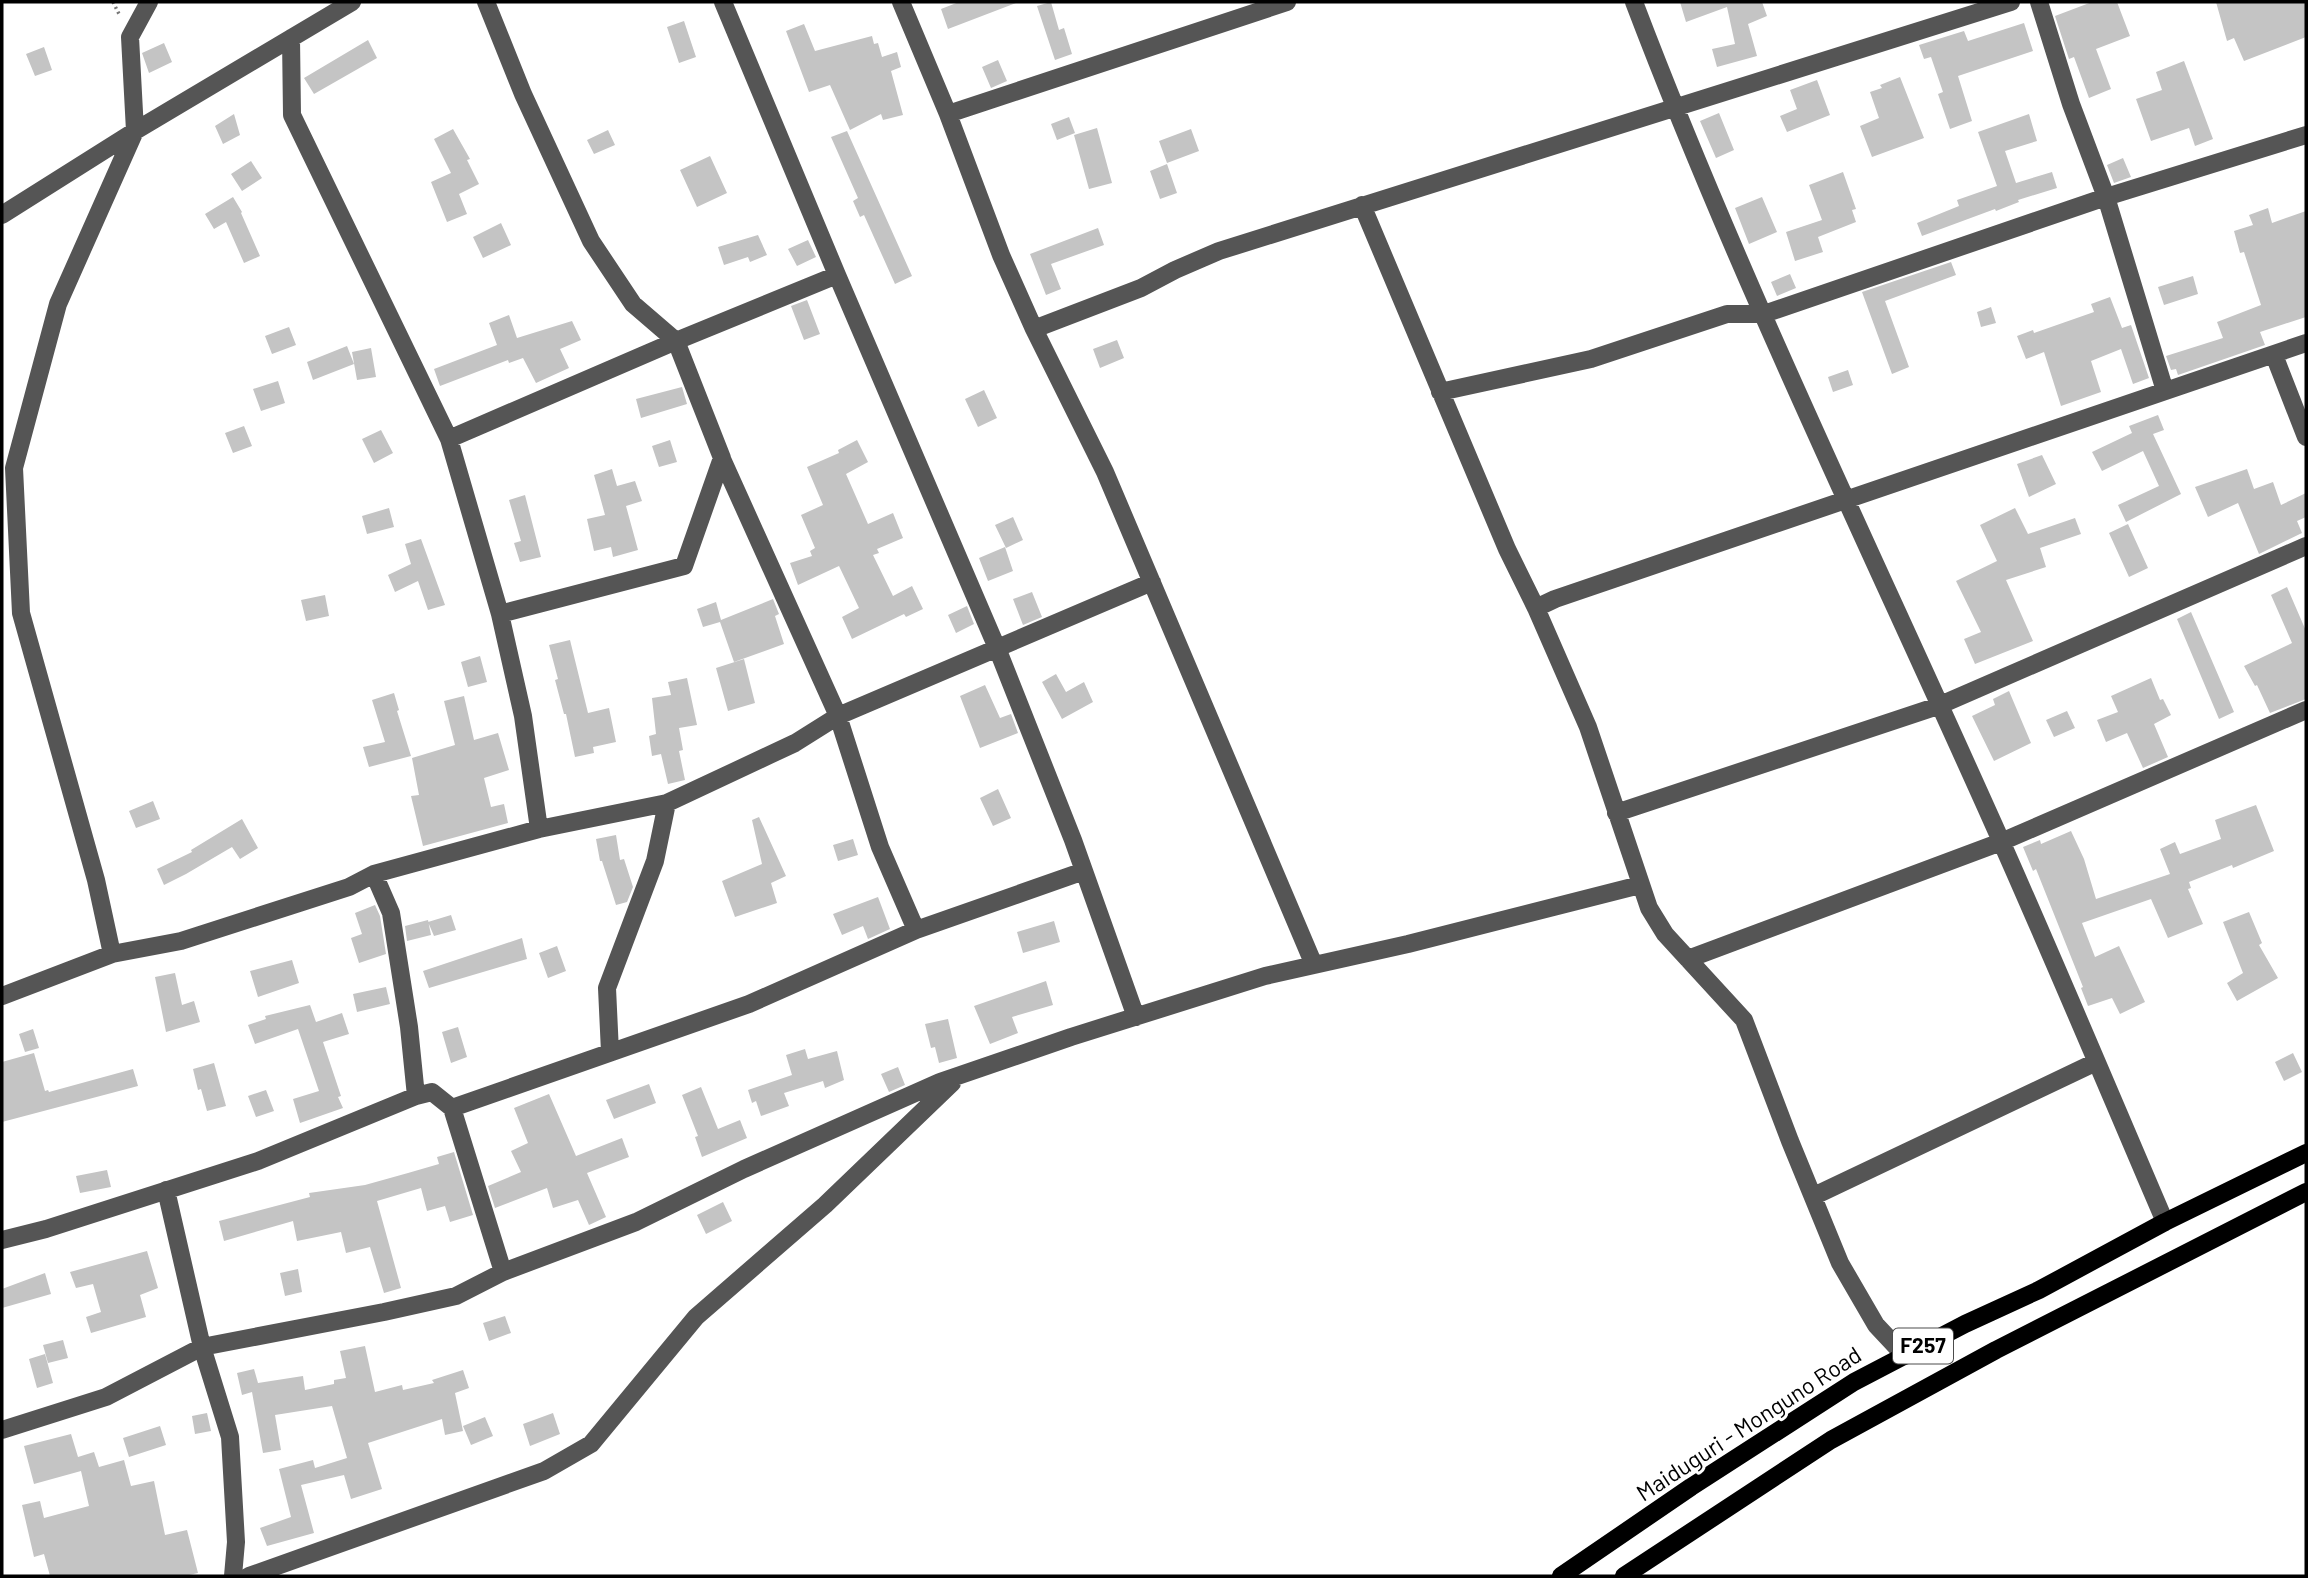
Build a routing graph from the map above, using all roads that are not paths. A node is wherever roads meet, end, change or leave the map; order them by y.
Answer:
1 (149, 2) edge
2 (352, 2) edge
3 (486, 2) edge
4 (723, 2) edge
5 (901, 2) edge
6 (1287, 2) edge
7 (1634, 2) edge
8 (2011, 2) edge
9 (2039, 2) edge
10 (291, 38) junction
11 (1674, 107) junction
12 (948, 114) junction
13 (135, 131) junction
14 (2306, 135) edge
15 (2106, 197) junction
16 (1362, 205) junction
17 (2, 215) edge
18 (837, 275) junction
19 (1764, 314) junction
20 (1034, 329) junction
21 (676, 341) junction
22 (2306, 343) edge
23 (2274, 355) junction
24 (2165, 391) junction
25 (1440, 392) junction
26 (2306, 437) edge
27 (449, 439) junction
28 (722, 459) junction
29 (1844, 500) junction
30 (2306, 546) edge
31 (1152, 582) junction
32 (1536, 608) junction
33 (500, 614) junction
34 (998, 648) junction
35 (1938, 706) junction
36 (2306, 710) edge
37 (838, 716) junction
38 (667, 803) junction
39 (1616, 813) junction
40 (539, 828) junction
41 (2001, 842) junction
42 (1084, 871) junction
43 (374, 874) junction
44 (1640, 885) junction
45 (916, 930) junction
46 (112, 954) junction
47 (1688, 959) junction
48 (1314, 965) junction
49 (2, 996) edge
50 (1136, 1017) junction
51 (610, 1052) junction
52 (2096, 1062) junction
53 (962, 1074) junction
54 (416, 1096) junction
55 (452, 1108) junction
56 (2306, 1153) edge
57 (166, 1191) junction
58 (2306, 1192) edge
59 (1814, 1196) junction
60 (2165, 1222) junction
61 (2, 1240) edge
62 (503, 1272) junction
63 (202, 1347) junction
64 (1905, 1356) junction
65 (2, 1430) edge
66 (233, 1576) edge
67 (249, 1576) edge
68 (1561, 1576) edge
69 (1625, 1576) edge

1 - 13 street
2 - 10 street
3 - 21 street
4 - 18 street
5 - 12 street
6 - 12 street
7 - 11 street
8 - 11 street
9 - 15 street
10 - 13 street
10 - 27 street
11 - 16 street
11 - 19 street
12 - 20 street
13 - 17 street
13 - 46 street
14 - 15 street
15 - 19 street
15 - 24 street
16 - 20 street
16 - 25 street
18 - 21 street
18 - 34 street
19 - 25 street
19 - 29 street
20 - 31 street
21 - 27 street
21 - 28 street
22 - 23 street
23 - 24 street
23 - 26 street
24 - 29 street
25 - 32 street
27 - 33 street
28 - 33 street
28 - 37 street
29 - 32 street
29 - 35 street
30 - 35 street
31 - 34 street
31 - 48 street
32 - 39 street
33 - 40 street
34 - 37 street
34 - 42 street
35 - 39 street
35 - 41 street
36 - 41 street
37 - 38 street
37 - 45 street
38 - 40 street
38 - 51 street
39 - 44 street
40 - 43 street
41 - 47 street
41 - 52 street
42 - 45 street
42 - 50 street
43 - 46 street
43 - 54 street
44 - 47 street
44 - 48 street
45 - 51 street
46 - 49 street
47 - 59 street
48 - 50 street
50 - 53 street
51 - 55 street
52 - 59 street
52 - 60 street
53 - 62 street
53 - 67 street
54 - 55 street
54 - 57 street
55 - 62 street
56 - 60 main road, Maiduguri - Monguno Road / F257
57 - 61 street
57 - 63 street
58 - 69 main road, F257
59 - 64 street
60 - 64 main road, Maiduguri - Monguno Road / F257
62 - 63 street
63 - 65 street
63 - 66 street
64 - 68 main road, Maiduguri - Monguno Road / F257

